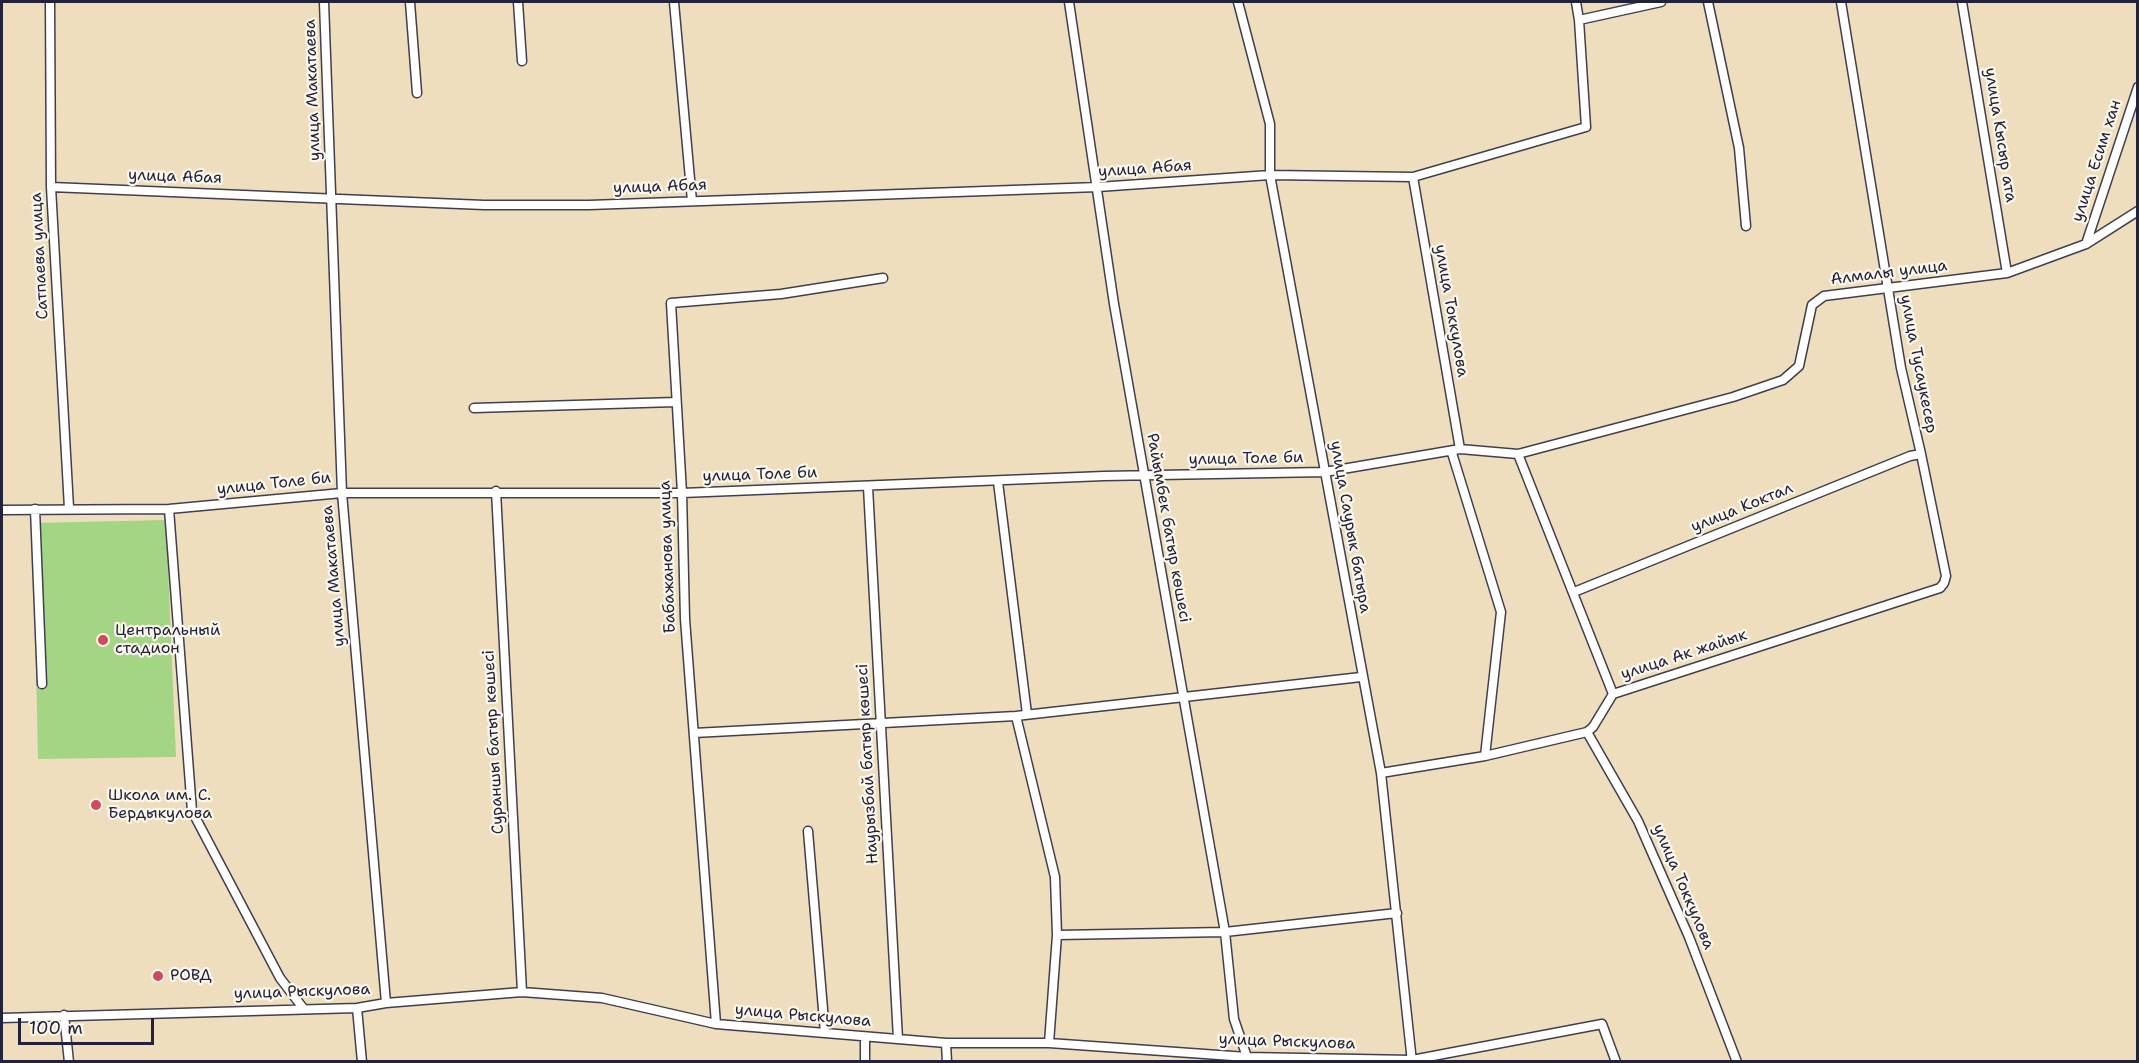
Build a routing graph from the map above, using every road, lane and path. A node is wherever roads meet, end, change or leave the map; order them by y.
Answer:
1 (50, 2) edge
2 (324, 2) edge
3 (410, 2) edge
4 (518, 2) edge
5 (674, 2) edge
6 (1069, 2) edge
7 (1238, 2) edge
8 (1576, 2) edge
9 (1661, 2) edge
10 (1708, 2) edge
11 (1840, 2) edge
12 (1962, 2) edge
13 (1580, 20) junction
14 (522, 61) dead end
15 (2138, 87) edge
16 (417, 93) dead end
17 (1269, 175) junction
18 (1413, 177) junction
19 (51, 187) junction
20 (1098, 187) junction
21 (333, 199) junction
22 (692, 201) junction
23 (2138, 211) edge
24 (1746, 226) dead end
25 (2086, 244) junction
26 (2007, 273) junction
27 (883, 278) dead end
28 (1888, 289) junction
29 (676, 402) junction
30 (474, 408) dead end
31 (1456, 451) junction
32 (1518, 454) junction
33 (1921, 454) junction
34 (1325, 472) junction
35 (1143, 476) junction
36 (998, 482) junction
37 (868, 487) junction
38 (496, 491) junction
39 (342, 493) junction
40 (682, 493) junction
41 (69, 508) junction
42 (35, 509) junction
43 (170, 509) junction
44 (2, 510) edge
45 (1940, 588) joint
46 (1574, 592) junction
47 (1361, 678) junction
48 (42, 684) dead end
49 (1613, 694) junction
50 (1181, 696) junction
51 (1028, 714) junction
52 (1016, 716) junction
53 (881, 721) junction
54 (1587, 732) junction
55 (694, 733) junction
56 (1485, 756) junction
57 (1381, 773) junction
58 (808, 831) dead end
59 (1397, 913) junction
60 (1225, 932) junction
61 (1057, 934) junction
62 (522, 992) junction
63 (386, 1003) junction
64 (303, 1008) junction
65 (357, 1008) junction
66 (63, 1015) junction
67 (2, 1018) edge
68 (716, 1024) junction
69 (825, 1033) junction
70 (865, 1036) junction
71 (898, 1039) junction
72 (946, 1043) junction
73 (1049, 1043) junction
74 (1247, 1057) junction
75 (1412, 1061) edge
76 (69, 1062) edge
77 (362, 1062) edge
78 (865, 1062) edge
79 (947, 1062) edge
80 (1616, 1062) edge
81 (1737, 1062) edge

1 - 19 street, Сатпаева улица
2 - 21 street, улица Макатаева
3 - 16 street
4 - 14 street
5 - 22 street
6 - 20 street, Райымбек батыр көшесі
7 - 17 street, улица Саурык батыра
8 - 13 street
9 - 13 street
10 - 24 street
11 - 28 street, улица Тусаукесер
12 - 26 street, улица Кысыр ата
13 - 18 street, улица Абая
15 - 25 street, улица Есим хан
17 - 18 street, улица Абая
17 - 20 street, улица Абая
17 - 34 street, улица Саурык батыра
18 - 31 street, улица Токкулова
19 - 21 street, улица Абая
19 - 41 street, Сатпаева улица
20 - 22 street, улица Абая
20 - 35 street, Райымбек батыр көшесі
21 - 22 street, улица Абая
21 - 39 street, улица Макатаева
23 - 25 street, Алмалы улица
25 - 26 street, Алмалы улица
26 - 28 street, Алмалы улица
27 - 29 street, Бабажанова улица
28 - 32 street, Алмалы улица
28 - 33 street, улица Тусаукесер
29 - 30 street
29 - 40 street, Бабажанова улица
31 - 32 street, улица Толе би
31 - 34 street, улица Толе би
31 - 56 street, улица Токкулова
32 - 46 street
33 - 45 street, улица Тусаукесер
33 - 46 street, улица Коктал
34 - 35 street, улица Толе би
34 - 47 street, улица Саурык батыра
35 - 36 street, улица Толе би
35 - 50 street, Райымбек батыр көшесі
36 - 37 street, улица Толе би
36 - 51 street
37 - 40 street, улица Толе би
37 - 53 street, Наурызбай батыр көшесі
38 - 39 street, улица Толе би
38 - 40 street, улица Толе би
38 - 62 street, Сураншы батыр көшесі
39 - 43 street, улица Толе би
39 - 63 street, улица Макатаева
40 - 55 street, Бабажанова улица
41 - 42 street, улица Толе би
41 - 43 street, улица Толе би
42 - 44 street, улица Толе би
42 - 48 street
43 - 64 street
45 - 49 street, улица Ак жайык
46 - 49 street
47 - 50 street
47 - 57 street, улица Саурык батыра
49 - 54 street, улица Ак жайык
50 - 51 street
50 - 60 street, Райымбек батыр көшесі
51 - 52 street
52 - 53 street
52 - 61 street
53 - 55 street
53 - 71 street, Наурызбай батыр көшесі
54 - 56 street
54 - 81 street, улица Токкулова
55 - 68 street, Бабажанова улица
56 - 57 street
57 - 59 street, улица Саурык батыра
58 - 69 street
59 - 60 street
59 - 75 street, улица Саурык батыра
60 - 61 street
60 - 74 street, Райымбек батыр көшесі
61 - 73 street
62 - 63 street, улица Рыскулова
62 - 68 street, улица Рыскулова
63 - 65 street, улица Рыскулова
64 - 65 street, улица Рыскулова
64 - 66 street, улица Рыскулова
65 - 77 street
66 - 67 street, улица Рыскулова
66 - 76 street
68 - 69 street, улица Рыскулова
69 - 70 street, улица Рыскулова
70 - 71 street, улица Рыскулова
70 - 78 street
71 - 72 street, улица Рыскулова
72 - 73 street, улица Рыскулова
72 - 79 street
73 - 74 street, улица Рыскулова
74 - 75 street, улица Рыскулова
75 - 80 street, улица Рыскулова

